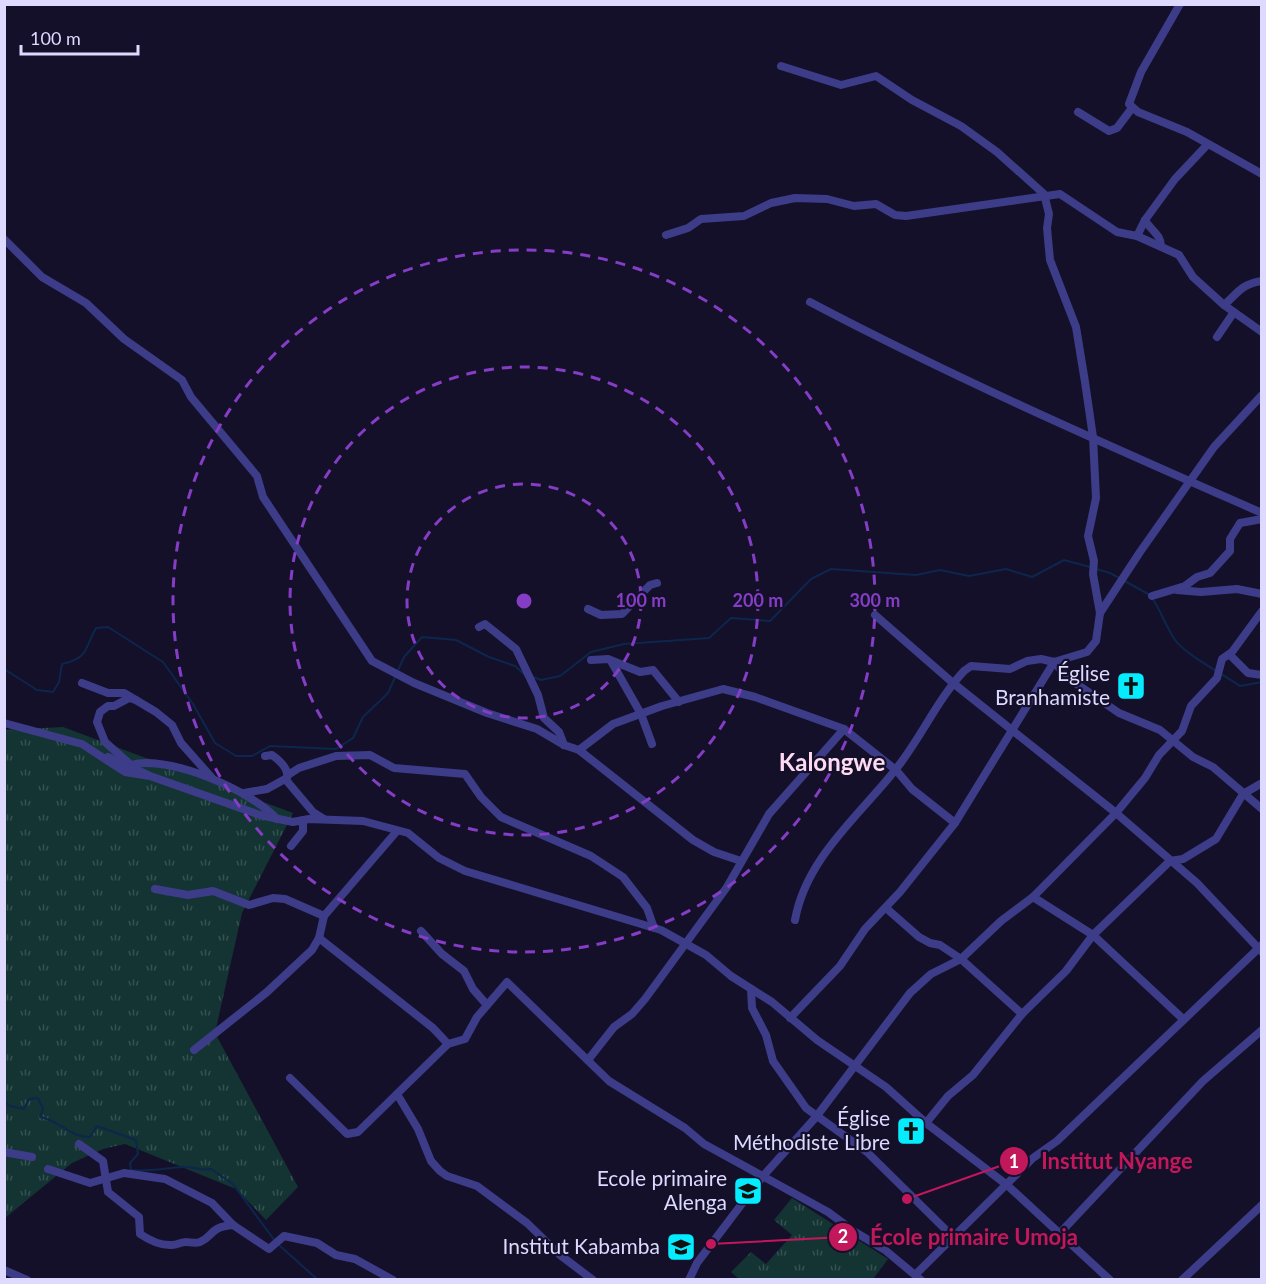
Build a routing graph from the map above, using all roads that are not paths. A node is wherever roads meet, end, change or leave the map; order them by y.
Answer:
1 (1180, 4) edge
2 (781, 66) dead end
3 (1132, 108) junction
4 (1078, 112) dead end
5 (1208, 145) junction
6 (1262, 174) edge
7 (1044, 194) junction
8 (1145, 220) junction
9 (666, 235) dead end
10 (1137, 236) junction
11 (4, 239) edge
12 (1161, 246) junction
13 (1262, 281) edge
14 (810, 302) dead end
15 (1224, 305) junction
16 (1234, 312) junction
17 (1262, 332) edge
18 (1217, 337) dead end
19 (1262, 395) edge
20 (1093, 437) junction
21 (1192, 480) junction
22 (1262, 513) edge
23 (1262, 519) edge
24 (657, 583) dead end
25 (1171, 589) junction
26 (1262, 594) edge
27 (1152, 596) dead end
28 (588, 609) dead end
29 (1262, 611) edge
30 (1100, 613) junction
31 (875, 615) dead end
32 (479, 627) dead end
33 (1230, 655) junction
34 (591, 660) dead end
35 (611, 661) junction
36 (1054, 662) junction
37 (1262, 675) edge
38 (953, 682) junction
39 (82, 683) dead end
40 (136, 700) junction
41 (679, 702) junction
42 (641, 714) junction
43 (4, 723) edge
44 (844, 729) junction
45 (1013, 731) junction
46 (1172, 739) junction
47 (652, 744) dead end
48 (564, 745) junction
49 (579, 750) junction
50 (95, 751) junction
51 (265, 756) dead end
52 (131, 765) junction
53 (896, 770) junction
54 (150, 776) junction
55 (287, 778) junction
56 (215, 782) junction
57 (1262, 783) edge
58 (240, 793) junction
59 (1243, 794) junction
60 (1262, 809) edge
61 (1116, 813) junction
62 (277, 819) junction
63 (324, 819) junction
64 (303, 820) junction
65 (955, 823) junction
66 (397, 831) junction
67 (291, 846) dead end
68 (741, 861) junction
69 (1170, 861) junction
70 (155, 889) dead end
71 (1033, 897) junction
72 (886, 908) junction
73 (324, 916) junction
74 (795, 920) dead end
75 (654, 928) junction
76 (421, 931) dead end
77 (1093, 935) junction
78 (319, 938) junction
79 (685, 942) junction
80 (1260, 948) edge
81 (961, 959) junction
82 (751, 989) junction
83 (487, 1005) junction
84 (1022, 1014) junction
85 (790, 1018) junction
86 (1183, 1019) junction
87 (1262, 1030) edge
88 (448, 1044) junction
89 (194, 1050) dead end
90 (588, 1060) junction
91 (856, 1066) junction
92 (290, 1078) dead end
93 (397, 1094) junction
94 (816, 1117) junction
95 (926, 1123) junction
96 (79, 1144) dead end
97 (4, 1152) edge
98 (32, 1157) dead end
99 (48, 1169) dead end
100 (763, 1176) junction
101 (105, 1179) junction
102 (1007, 1185) junction
103 (1262, 1205) edge
104 (233, 1225) junction
105 (1060, 1233) junction
106 (952, 1236) junction
107 (4, 1270) edge
108 (918, 1277) edge
109 (27, 1280) edge
110 (393, 1280) edge
111 (593, 1280) edge
112 (689, 1280) edge
113 (1110, 1280) edge
114 (1182, 1280) edge

1 - 3 street
2 - 7 street
3 - 4 street
3 - 5 street
5 - 6 street
5 - 8 street
7 - 9 street
7 - 10 street
7 - 20 street
8 - 10 street
8 - 12 street
10 - 12 street
11 - 48 street
12 - 15 street
13 - 15 street
14 - 20 street
15 - 16 street
16 - 17 street
16 - 18 street
19 - 21 street
20 - 21 street
20 - 30 street
21 - 22 street
21 - 30 street
23 - 25 street
24 - 28 street
25 - 26 street
25 - 27 street
29 - 33 street
30 - 36 street
31 - 38 street
32 - 48 street
33 - 37 street
33 - 46 street
34 - 35 street
35 - 41 street
35 - 42 street
36 - 38 street
36 - 45 street
36 - 46 street
38 - 45 street
38 - 53 street
39 - 40 street
40 - 52 street
40 - 56 street
41 - 42 street
41 - 44 street
42 - 47 street
42 - 49 street
43 - 50 street
44 - 53 street
44 - 68 street
45 - 61 street
45 - 65 street
46 - 59 street
46 - 61 street
48 - 49 street
49 - 68 street
50 - 52 street
50 - 54 street
51 - 55 street
52 - 54 street
52 - 56 street
53 - 65 street
53 - 74 street
54 - 62 street
55 - 58 street
55 - 63 street
55 - 75 street
56 - 58 street
57 - 59 street
58 - 62 street
59 - 60 street
59 - 69 street
61 - 69 street
61 - 71 street
62 - 64 street
63 - 64 street
63 - 66 street
64 - 67 street
65 - 72 street
66 - 73 street
66 - 75 street
68 - 79 street
69 - 77 street
69 - 80 street
70 - 73 street
71 - 77 street
71 - 81 street
72 - 81 street
72 - 85 street
73 - 78 street
75 - 79 street
76 - 83 street
77 - 84 street
77 - 86 street
78 - 88 street
78 - 89 street
79 - 82 street
79 - 90 street
80 - 86 street
81 - 84 street
81 - 91 street
82 - 85 street
82 - 94 street
83 - 88 street
83 - 90 street
84 - 95 street
85 - 91 street
86 - 102 street
87 - 105 street
88 - 93 street
90 - 100 street
91 - 94 street
91 - 95 street
92 - 93 street
93 - 111 street
94 - 100 street
94 - 106 street
95 - 102 street
96 - 101 street
97 - 98 street
99 - 101 street
100 - 108 street
100 - 112 street
101 - 104 street
101 - 104 street
102 - 105 street
102 - 106 street
103 - 114 street
104 - 110 street
105 - 113 street
106 - 108 street
107 - 109 street

